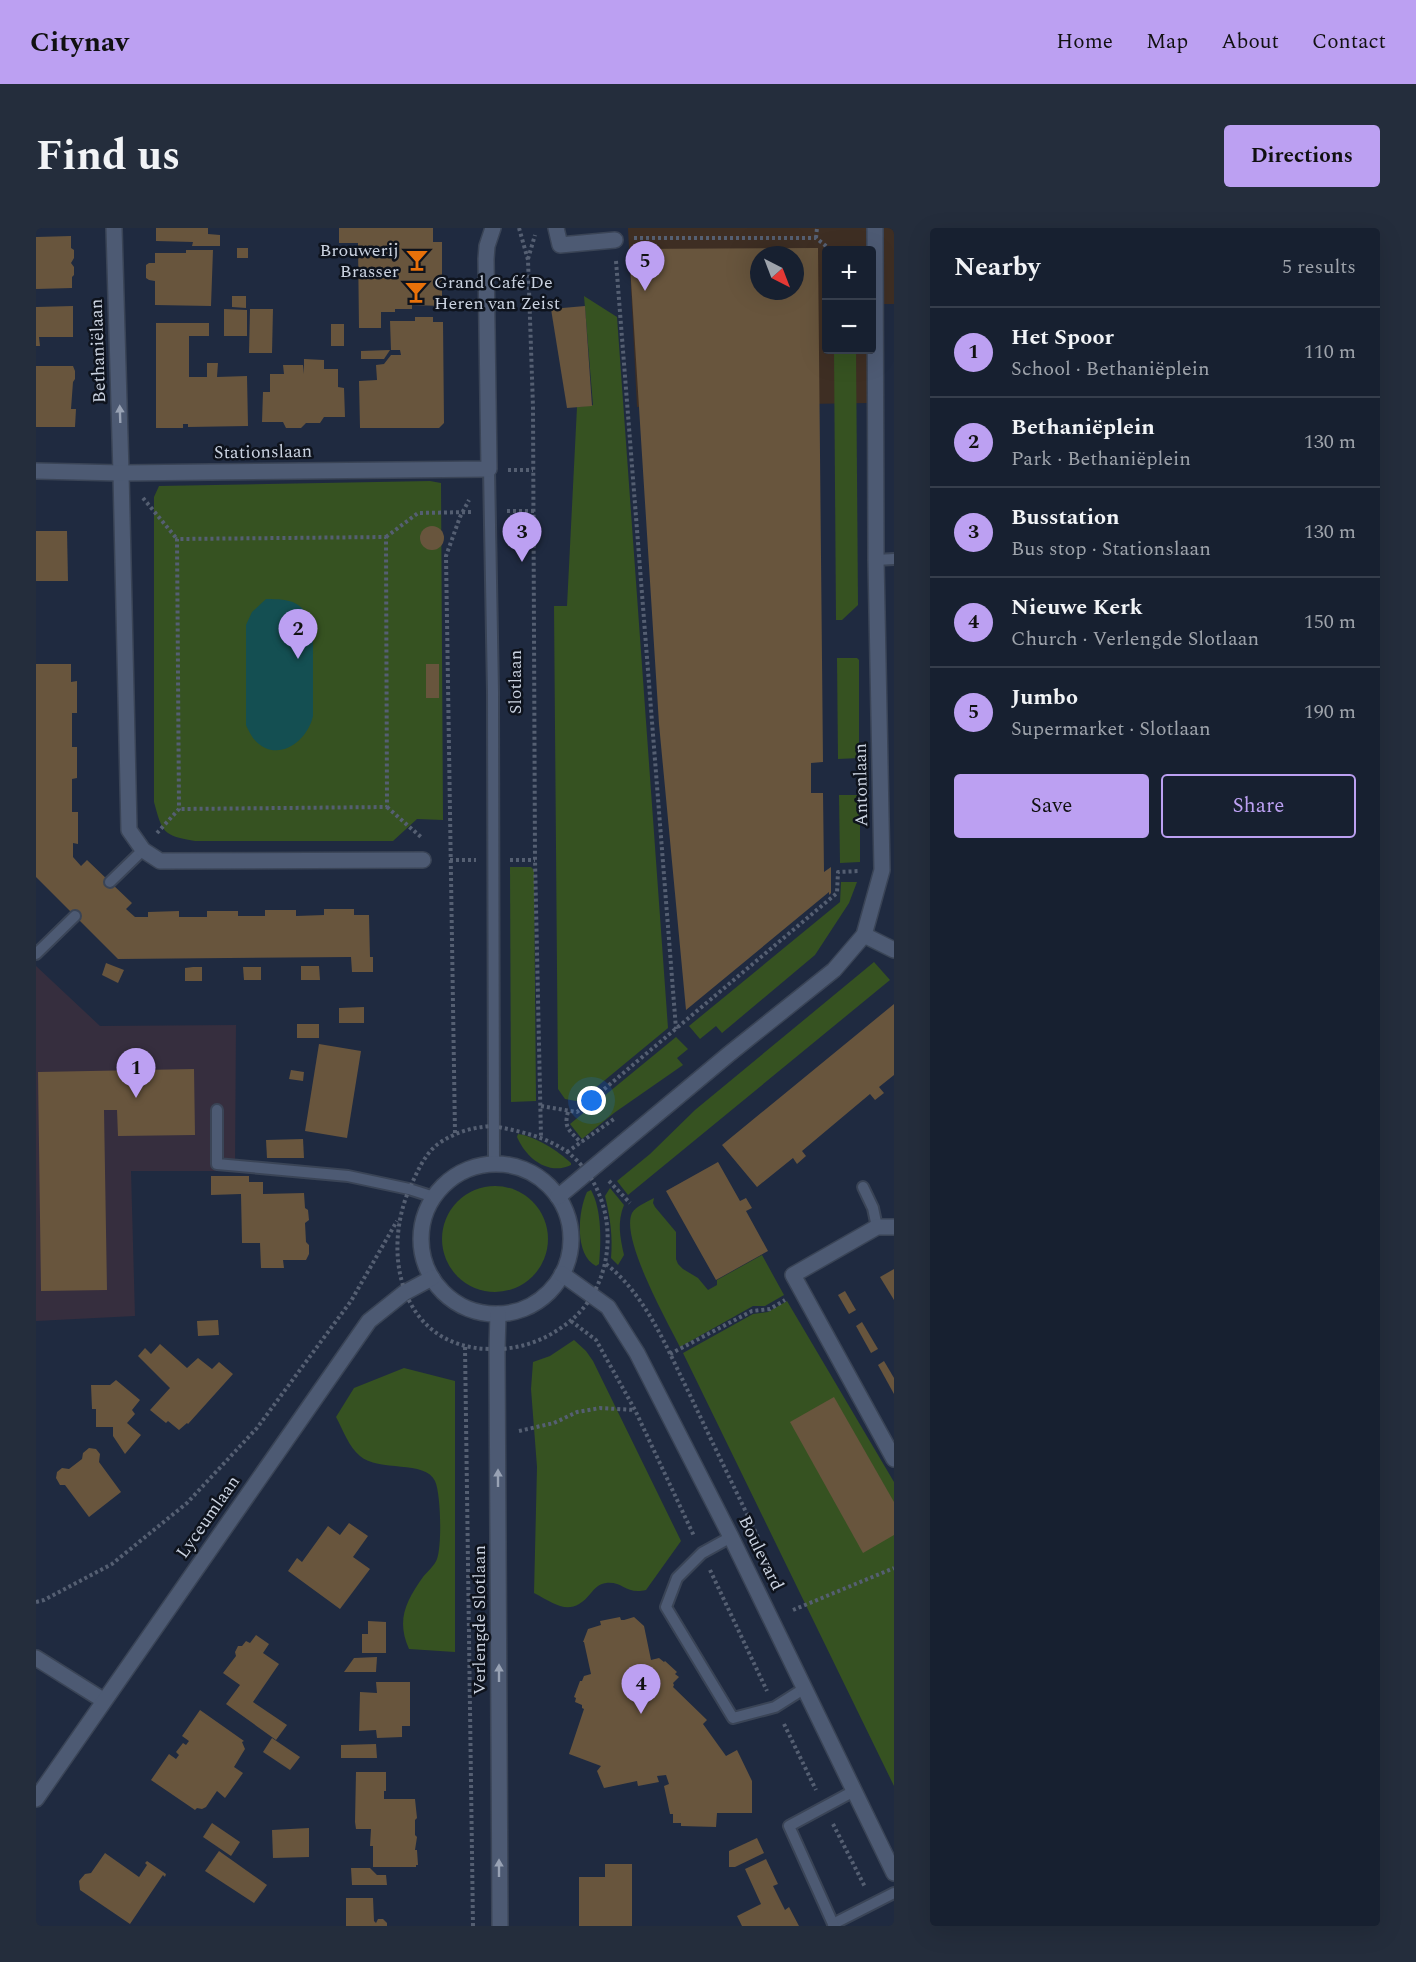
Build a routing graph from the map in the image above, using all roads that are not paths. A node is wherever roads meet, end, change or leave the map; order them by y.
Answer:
1 (114, 228) edge
2 (493, 228) edge
3 (556, 228) edge
4 (875, 228) edge
5 (621, 239) road end
6 (489, 469) junction
7 (36, 471) edge
8 (122, 473) junction
9 (894, 559) edge
10 (876, 560) junction
11 (143, 850) junction
12 (423, 860) dead end
13 (110, 882) dead end
14 (75, 916) dead end
15 (864, 935) junction
16 (894, 950) edge
17 (36, 954) edge
18 (217, 1110) dead end
19 (494, 1164) junction
20 (863, 1187) dead end
21 (434, 1197) junction
22 (558, 1197) junction
23 (877, 1227) junction
24 (894, 1227) edge
25 (562, 1274) junction
26 (432, 1278) junction
27 (498, 1314) junction
28 (894, 1459) edge
29 (731, 1537) junction
30 (36, 1658) edge
31 (805, 1688) junction
32 (103, 1700) junction
33 (854, 1791) junction
34 (36, 1799) edge
35 (894, 1873) edge
36 (894, 1893) edge
37 (834, 1925) edge
38 (500, 1926) edge

8 -> 1 street, Bethaniëlaan
2 - 6 street, Slotlaan
3 - 5 street
4 - 10 street, Antonlaan
6 - 8 street, Stationslaan
6 - 19 lane, Slotlaan
7 - 8 street, Stationslaan
8 - 11 street, Bethaniëlaan
9 - 10 lane
10 - 15 street, Antonlaan
11 - 12 street
11 - 13 lane
14 - 17 lane
15 - 16 street
15 - 22 street, Antonlaan
18 - 21 lane
19 - 21 street
19 - 22 street
20 - 23 lane
21 - 26 street
22 - 25 street
23 - 24 street
23 - 28 street
25 - 27 street
25 - 29 street, Boulevard
26 - 27 street
26 - 32 street, Lyceumlaan
38 -> 27 street, Verlengde Slotlaan
29 - 31 street, Boulevard
29 - 31 lane
30 - 32 street
31 - 33 street, Boulevard
32 - 34 street, Lyceumlaan
33 - 35 street, Boulevard
33 - 37 lane
36 - 37 lane

